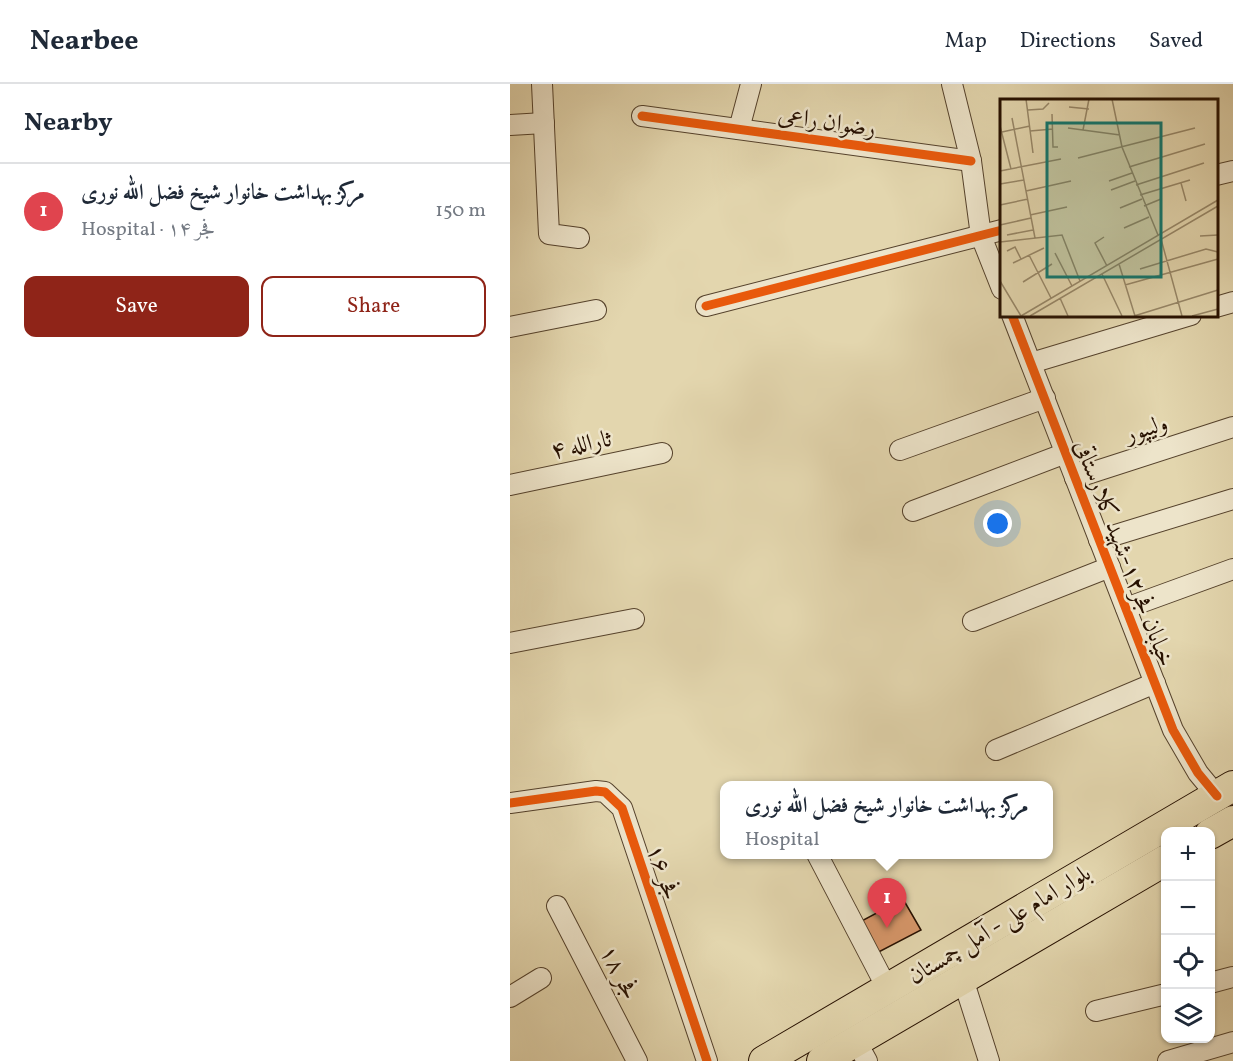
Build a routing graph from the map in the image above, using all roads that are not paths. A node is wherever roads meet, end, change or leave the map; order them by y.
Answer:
1 (542, 84) edge
2 (751, 84) edge
3 (952, 84) edge
4 (642, 116) dead end
5 (544, 123) junction
6 (510, 125) edge
7 (739, 129) junction
8 (971, 161) junction
9 (1233, 171) edge
10 (1218, 175) edge
11 (1000, 231) edge
12 (981, 236) junction
13 (579, 238) dead end
14 (1000, 284) edge
15 (1233, 302) edge
16 (706, 306) dead end
17 (1218, 306) edge
18 (596, 310) dead end
19 (1012, 316) edge
20 (1188, 316) edge
21 (510, 327) edge
22 (1031, 363) junction
23 (1045, 398) junction
24 (1233, 427) edge
25 (900, 450) dead end
26 (663, 453) dead end
27 (1066, 453) junction
28 (1075, 478) junction
29 (510, 485) edge
30 (1233, 500) edge
31 (914, 511) dead end
32 (1099, 540) junction
33 (1110, 567) junction
34 (1233, 569) edge
35 (1126, 608) junction
36 (634, 619) dead end
37 (973, 621) dead end
38 (510, 644) edge
39 (1155, 683) junction
40 (996, 750) dead end
41 (1225, 791) edge
42 (510, 803) edge
43 (819, 859) edge
44 (1161, 862) edge
45 (557, 906) dead end
46 (1043, 913) junction
47 (1233, 977) edge
48 (541, 978) dead end
49 (963, 979) junction
50 (1215, 981) edge
51 (888, 990) junction
52 (1161, 995) edge
53 (510, 997) edge
54 (1096, 1011) dead end
55 (1233, 1041) edge
56 (861, 1051) edge
57 (637, 1061) edge
58 (707, 1061) edge
59 (764, 1061) edge
60 (822, 1061) edge
61 (989, 1061) edge
62 (1168, 1061) edge

1 - 5 street
2 - 7 street
3 - 8 street
4 - 7 street, رضوان راعی
5 - 6 street
5 - 13 street
7 - 8 street, رضوان راعی
8 - 12 street
9 - 10 street
11 - 12 street
12 - 14 street
12 - 16 street
15 - 17 street
18 - 21 street
19 - 22 street, خيابان فجر۱۲-شهيد كلارستاقی
20 - 22 street
22 - 23 street, خيابان فجر۱۲-شهيد كلارستاقی
23 - 25 street
23 - 27 street, خيابان فجر۱۲-شهيد كلارستاقی
24 - 28 street, ولیپور
26 - 29 street, ثارالله ۴
27 - 28 street, خيابان فجر۱۲-شهيد كلارستاقی
27 - 31 street
28 - 32 street, خيابان فجر۱۲-شهيد كلارستاقی
30 - 32 street
32 - 33 street, خيابان فجر۱۲-شهيد كلارستاقی
33 - 35 street, خيابان فجر۱۲-شهيد كلارستاقی
33 - 37 street
34 - 35 street
35 - 39 street, خيابان فجر۱۲-شهيد كلارستاقی
36 - 38 street
39 - 40 street
39 - 41 street, خيابان فجر۱۲-شهيد كلارستاقی
41 - 46 main road, بلوار امام علی - آمل چمستان
42 - 58 street, فجر ۱۶
43 - 51 street
44 - 46 main road
45 - 57 street, فجر ۱۸
46 - 49 main road
46 - 51 main road, بلوار امام علی - آمل چمستان
47 - 50 street
48 - 53 street
49 - 56 main road
49 - 61 street
51 - 59 main road, بلوار امام علی - آمل چمستان
52 - 54 street
55 - 62 street
56 - 60 main road

